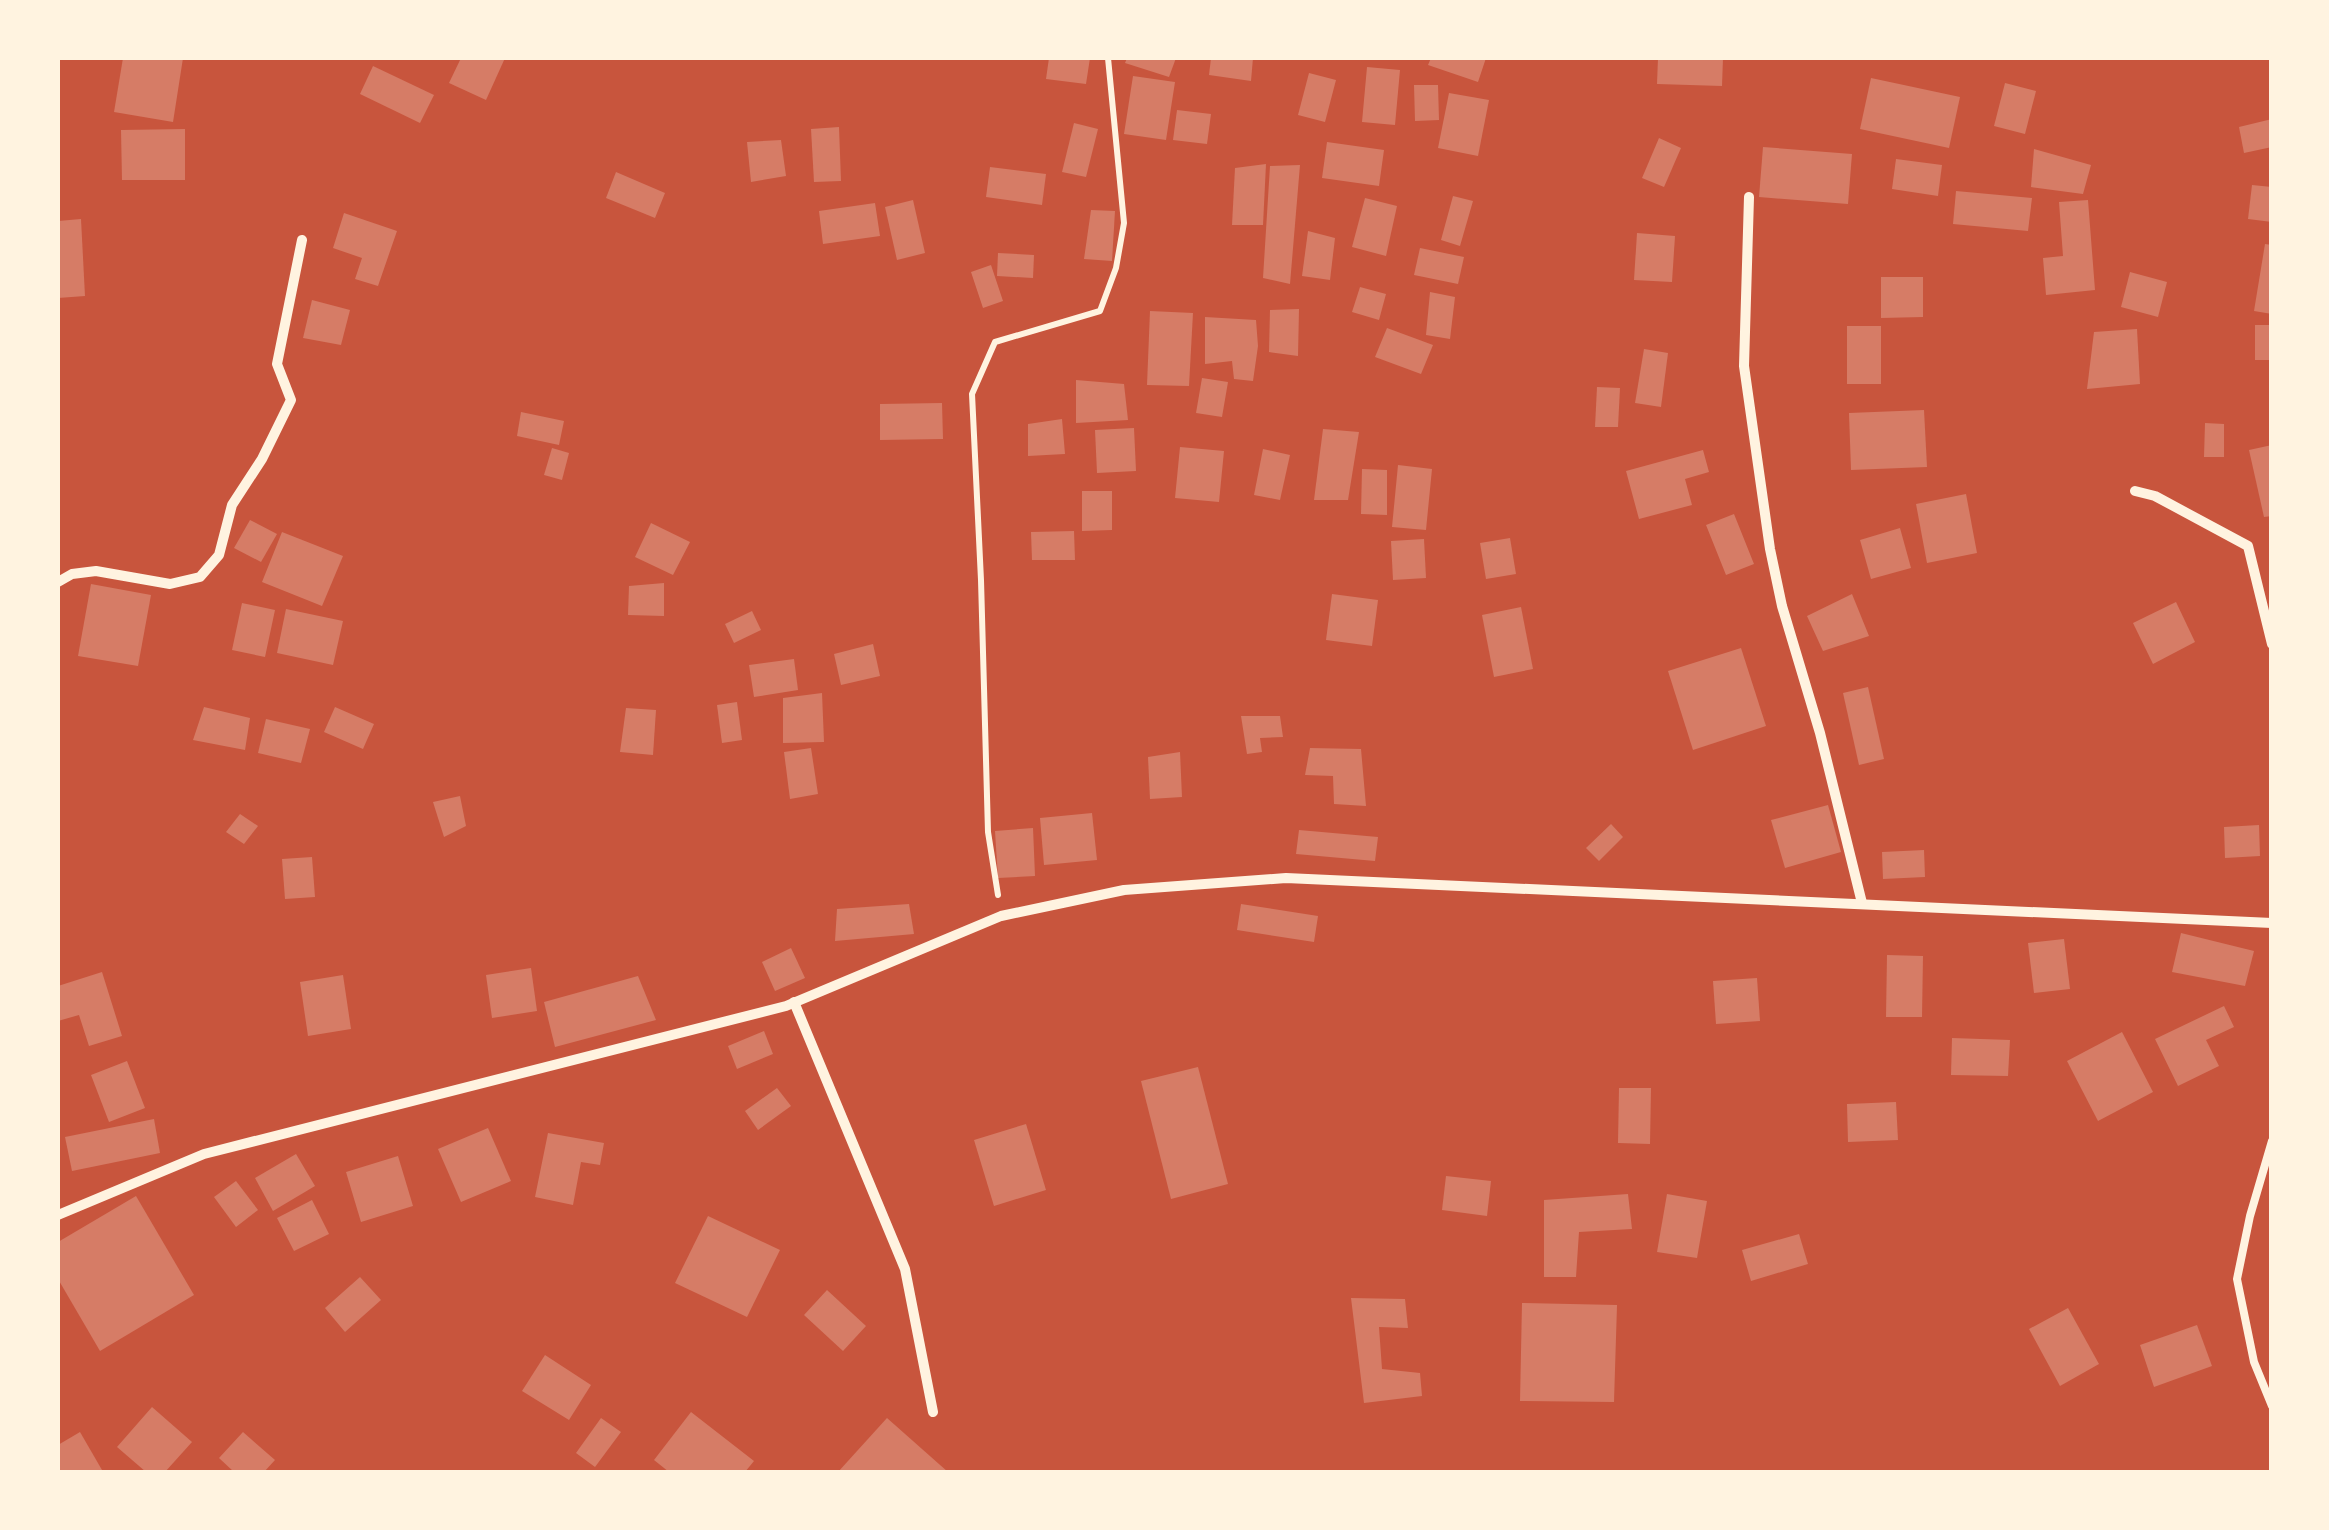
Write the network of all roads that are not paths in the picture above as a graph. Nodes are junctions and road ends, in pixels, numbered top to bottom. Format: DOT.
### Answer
graph roads {
  1 [pos="1749,197"];
  2 [pos="302,240"];
  3 [pos="2135,491"];
  4 [pos="58,582"];
  5 [pos="2272,644"];
  6 [pos="1862,903"];
  7 [pos="2272,923"];
  8 [pos="794,1002"];
  9 [pos="2272,1141"];
  10 [pos="58,1215"];
  11 [pos="2272,1406"];
  12 [pos="933,1412"];
  1 -- 6 [label="street"];
  2 -- 4 [label="street"];
  3 -- 5 [label="street"];
  6 -- 7 [label="street"];
  6 -- 8 [label="street"];
  8 -- 10 [label="street"];
  8 -- 12 [label="street"];
  9 -- 11 [label="lane"];
}
